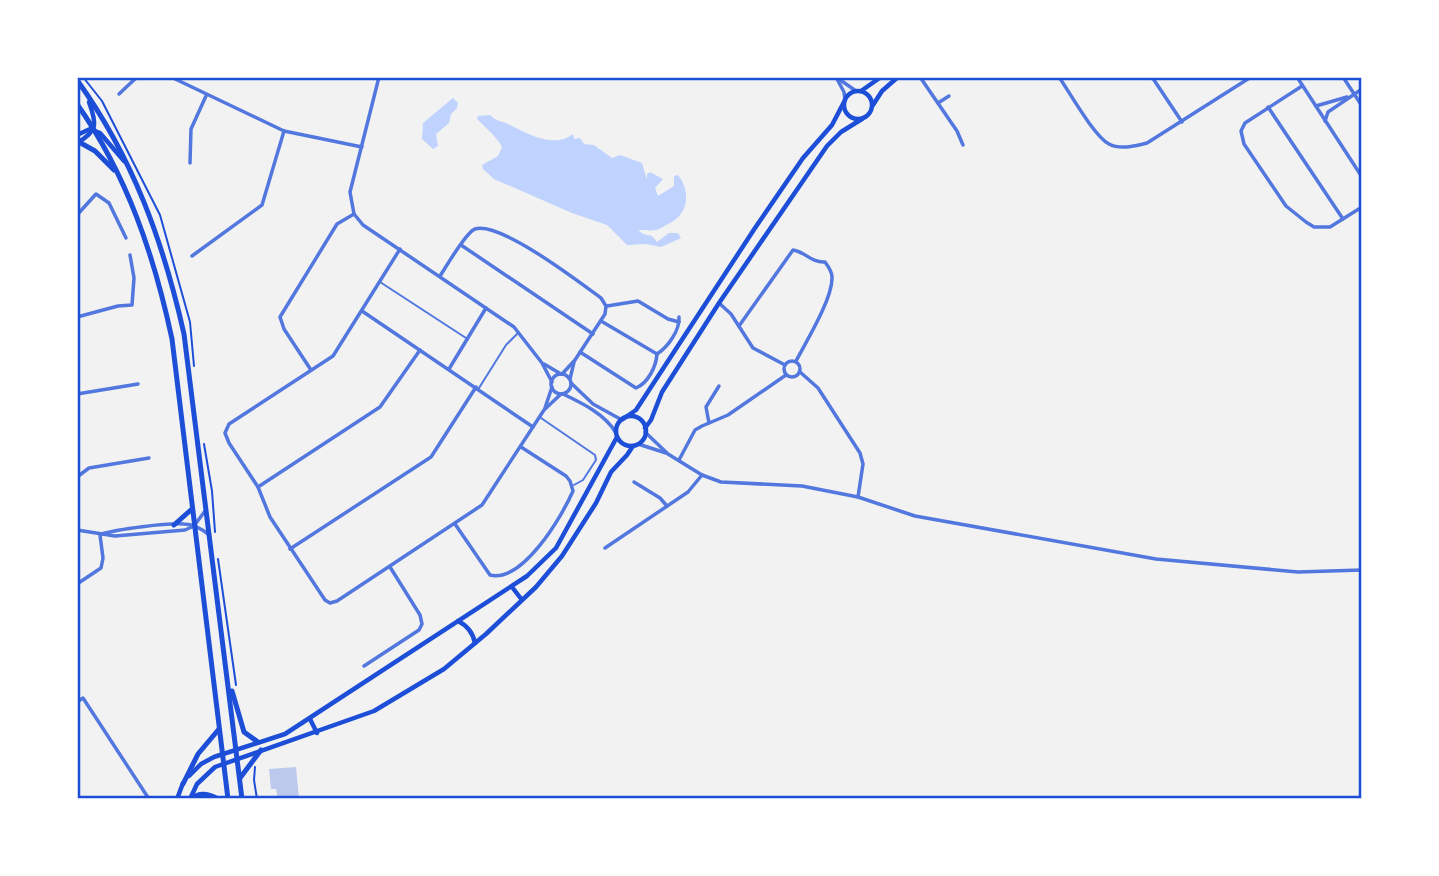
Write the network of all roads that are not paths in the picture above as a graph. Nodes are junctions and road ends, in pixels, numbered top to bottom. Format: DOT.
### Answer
graph roads {
  1 [pos="137,77"];
  2 [pos="170,77"];
  3 [pos="379,77"];
  4 [pos="836,77"];
  5 [pos="881,77"];
  6 [pos="898,77"];
  7 [pos="920,77"];
  8 [pos="1059,77"];
  9 [pos="1152,77"];
  10 [pos="1251,77"];
  11 [pos="1297,77"];
  12 [pos="1343,77"];
  13 [pos="77,80"];
  14 [pos="1302,86"];
  15 [pos="1362,89"];
  16 [pos="858,91"];
  17 [pos="87,94"];
  18 [pos="119,94"];
  19 [pos="1352,95"];
  20 [pos="206,96"];
  21 [pos="949,96"];
  22 [pos="844,101"];
  23 [pos="938,103"];
  24 [pos="77,104"];
  25 [pos="872,106"];
  26 [pos="1316,106"];
  27 [pos="1362,106"];
  28 [pos="1268,107"];
  29 [pos="862,119"];
  30 [pos="1325,121"];
  31 [pos="1182,122"];
  32 [pos="94,130"];
  33 [pos="284,131"];
  34 [pos="77,135"];
  35 [pos="78,143"];
  36 [pos="963,145"];
  37 [pos="362,147"];
  38 [pos="190,163"];
  39 [pos="132,172"];
  40 [pos="118,175"];
  41 [pos="1362,177"];
  42 [pos="1362,207"];
  43 [pos="354,214"];
  44 [pos="77,215"];
  45 [pos="1343,219"];
  46 [pos="126,238"];
  47 [pos="461,245"];
  48 [pos="400,249"];
  49 [pos="130,255"];
  50 [pos="192,256"];
  51 [pos="440,276"];
  52 [pos="379,281"];
  53 [pos="719,303"];
  54 [pos="606,306"];
  55 [pos="487,307"];
  56 [pos="362,311"];
  57 [pos="77,317"];
  58 [pos="601,321"];
  59 [pos="739,326"];
  60 [pos="519,332"];
  61 [pos="593,334"];
  62 [pos="467,339"];
  63 [pos="420,350"];
  64 [pos="580,352"];
  65 [pos="657,355"];
  66 [pos="575,360"];
  67 [pos="796,361"];
  68 [pos="542,363"];
  69 [pos="785,365"];
  70 [pos="449,369"];
  71 [pos="311,370"];
  72 [pos="800,372"];
  73 [pos="561,374"];
  74 [pos="786,375"];
  75 [pos="571,381"];
  76 [pos="138,384"];
  77 [pos="552,385"];
  78 [pos="719,386"];
  79 [pos="478,388"];
  80 [pos="77,394"];
  81 [pos="562,394"];
  82 [pos="544,410"];
  83 [pos="539,417"];
  84 [pos="623,419"];
  85 [pos="709,423"];
  86 [pos="533,427"];
  87 [pos="645,430"];
  88 [pos="617,435"];
  89 [pos="636,445"];
  90 [pos="521,447"];
  91 [pos="668,454"];
  92 [pos="149,458"];
  93 [pos="679,460"];
  94 [pos="702,475"];
  95 [pos="77,477"];
  96 [pos="634,482"];
  97 [pos="573,486"];
  98 [pos="258,487"];
  99 [pos="858,497"];
  100 [pos="667,506"];
  101 [pos="192,509"];
  102 [pos="206,509"];
  103 [pos="455,524"];
  104 [pos="174,525"];
  105 [pos="194,526"];
  106 [pos="77,530"];
  107 [pos="100,535"];
  108 [pos="209,535"];
  109 [pos="605,548"];
  110 [pos="290,549"];
  111 [pos="390,566"];
  112 [pos="1362,570"];
  113 [pos="77,584"];
  114 [pos="512,587"];
  115 [pos="522,600"];
  116 [pos="457,621"];
  117 [pos="475,643"];
  118 [pos="364,666"];
  119 [pos="226,668"];
  120 [pos="77,702"];
  121 [pos="310,719"];
  122 [pos="220,727"];
  123 [pos="317,733"];
  124 [pos="258,742"];
  125 [pos="236,749"];
  126 [pos="261,750"];
  127 [pos="223,754"];
  128 [pos="237,759"];
  129 [pos="224,763"];
  130 [pos="239,779"];
  131 [pos="183,784"];
  132 [pos="149,799"];
  133 [pos="177,799"];
  134 [pos="191,799"];
  135 [pos="218,799"];
  136 [pos="228,799"];
  137 [pos="242,799"];
  1 -- 18 [label="street"];
  2 -- 20 [label="street"];
  3 -- 37 [label="street"];
  4 -- 16 [label="street"];
  4 -- 22 [label="street"];
  5 -- 16 [label="main road"];
  6 -- 25 [label="main road"];
  7 -- 23 [label="street"];
  8 -- 31 [label="street"];
  9 -- 31 [label="street"];
  10 -- 31 [label="street"];
  11 -- 14 [label="street"];
  12 -- 19 [label="street"];
  13 -- 17 [label="highway"];
  14 -- 26 [label="street"];
  14 -- 28 [label="street"];
  15 -- 19 [label="street"];
  16 -- 22 [label="main road"];
  16 -- 25 [label="main road"];
  17 -- 32 [label="main road"];
  17 -- 39 [label="highway"];
  19 -- 26 [label="street"];
  19 -- 27 [label="street"];
  19 -- 30 [label="street"];
  20 -- 33 [label="street"];
  20 -- 38 [label="street"];
  21 -- 23 [label="street"];
  22 -- 29 [label="main road"];
  22 -- 84 [label="main road"];
  23 -- 36 [label="street"];
  24 -- 32 [label="highway"];
  25 -- 29 [label="main road"];
  26 -- 30 [label="street"];
  28 -- 45 [label="street"];
  28 -- 45 [label="street"];
  29 -- 53 [label="main road"];
  30 -- 41 [label="street"];
  32 -- 34 [label="main road"];
  32 -- 35 [label="main road"];
  32 -- 39 [label="main road"];
  32 -- 40 [label="highway"];
  33 -- 37 [label="street"];
  33 -- 50 [label="street"];
  35 -- 40 [label="highway"];
  37 -- 43 [label="street"];
  39 -- 102 [label="highway"];
  40 -- 101 [label="highway"];
  42 -- 45 [label="street"];
  43 -- 48 [label="street"];
  43 -- 71 [label="street"];
  44 -- 46 [label="street"];
  47 -- 51 [label="street"];
  47 -- 54 [label="street"];
  47 -- 61 [label="street"];
  48 -- 51 [label="street"];
  48 -- 52 [label="street"];
  49 -- 57 [label="street"];
  51 -- 55 [label="street"];
  52 -- 56 [label="street"];
  52 -- 62 [label="lane"];
  53 -- 59 [label="street"];
  53 -- 87 [label="main road"];
  54 -- 58 [label="street"];
  54 -- 65 [label="street"];
  55 -- 60 [label="street"];
  55 -- 62 [label="street"];
  56 -- 63 [label="street"];
  56 -- 71 [label="street"];
  58 -- 61 [label="street"];
  58 -- 65 [label="street"];
  59 -- 67 [label="street"];
  59 -- 69 [label="street"];
  60 -- 68 [label="street"];
  60 -- 79 [label="lane"];
  61 -- 64 [label="street"];
  62 -- 70 [label="street"];
  63 -- 70 [label="street"];
  63 -- 98 [label="street"];
  64 -- 65 [label="street"];
  64 -- 66 [label="street"];
  66 -- 73 [label="street"];
  66 -- 75 [label="street"];
  67 -- 69 [label="street"];
  67 -- 72 [label="street"];
  68 -- 73 [label="street"];
  68 -- 77 [label="street"];
  69 -- 74 [label="street"];
  70 -- 79 [label="street"];
  71 -- 98 [label="street"];
  72 -- 74 [label="street"];
  72 -- 99 [label="street"];
  73 -- 75 [label="street"];
  73 -- 77 [label="street"];
  74 -- 85 [label="street"];
  75 -- 81 [label="street"];
  75 -- 84 [label="street"];
  76 -- 80 [label="street"];
  77 -- 81 [label="street"];
  77 -- 82 [label="street"];
  78 -- 85 [label="street"];
  79 -- 86 [label="street"];
  79 -- 110 [label="street"];
  81 -- 82 [label="street"];
  81 -- 88 [label="street"];
  82 -- 83 [label="street"];
  83 -- 86 [label="street"];
  83 -- 97 [label="lane"];
  84 -- 87 [label="main road"];
  84 -- 88 [label="main road"];
  85 -- 93 [label="street"];
  86 -- 90 [label="street"];
  87 -- 89 [label="main road"];
  87 -- 91 [label="street"];
  88 -- 89 [label="main road"];
  88 -- 114 [label="main road"];
  89 -- 91 [label="street"];
  89 -- 115 [label="main road"];
  90 -- 97 [label="street"];
  90 -- 103 [label="street"];
  91 -- 93 [label="street"];
  92 -- 95 [label="street"];
  93 -- 94 [label="street"];
  94 -- 99 [label="street"];
  94 -- 100 [label="street"];
  96 -- 100 [label="street"];
  97 -- 103 [label="street"];
  98 -- 110 [label="street"];
  99 -- 112 [label="street"];
  100 -- 109 [label="street"];
  101 -- 104 [label="highway"];
  101 -- 105 [label="highway"];
  102 -- 105 [label="street"];
  102 -- 108 [label="highway"];
  103 -- 111 [label="street"];
  104 -- 105 [label="street"];
  104 -- 107 [label="street"];
  105 -- 107 [label="street"];
  105 -- 108 [label="street"];
  105 -- 122 [label="highway"];
  106 -- 107 [label="street"];
  107 -- 113 [label="street"];
  108 -- 119 [label="highway"];
  110 -- 111 [label="street"];
  111 -- 118 [label="street"];
  114 -- 115 [label="main road"];
  114 -- 116 [label="main road"];
  115 -- 117 [label="main road"];
  116 -- 117 [label="main road"];
  116 -- 121 [label="main road"];
  117 -- 123 [label="main road"];
  119 -- 124 [label="highway"];
  119 -- 125 [label="highway"];
  120 -- 132 [label="street"];
  121 -- 123 [label="main road"];
  121 -- 124 [label="main road"];
  122 -- 127 [label="highway"];
  122 -- 131 [label="highway"];
  123 -- 126 [label="main road"];
  124 -- 125 [label="main road"];
  125 -- 127 [label="main road"];
  125 -- 128 [label="highway"];
  126 -- 128 [label="main road"];
  126 -- 130 [label="highway"];
  127 -- 129 [label="highway"];
  127 -- 131 [label="main road"];
  128 -- 129 [label="main road"];
  128 -- 130 [label="highway"];
  129 -- 134 [label="main road"];
  129 -- 136 [label="highway"];
  130 -- 137 [label="highway"];
  131 -- 133 [label="main road"];
  134 -- 135 [label="highway"];
}
